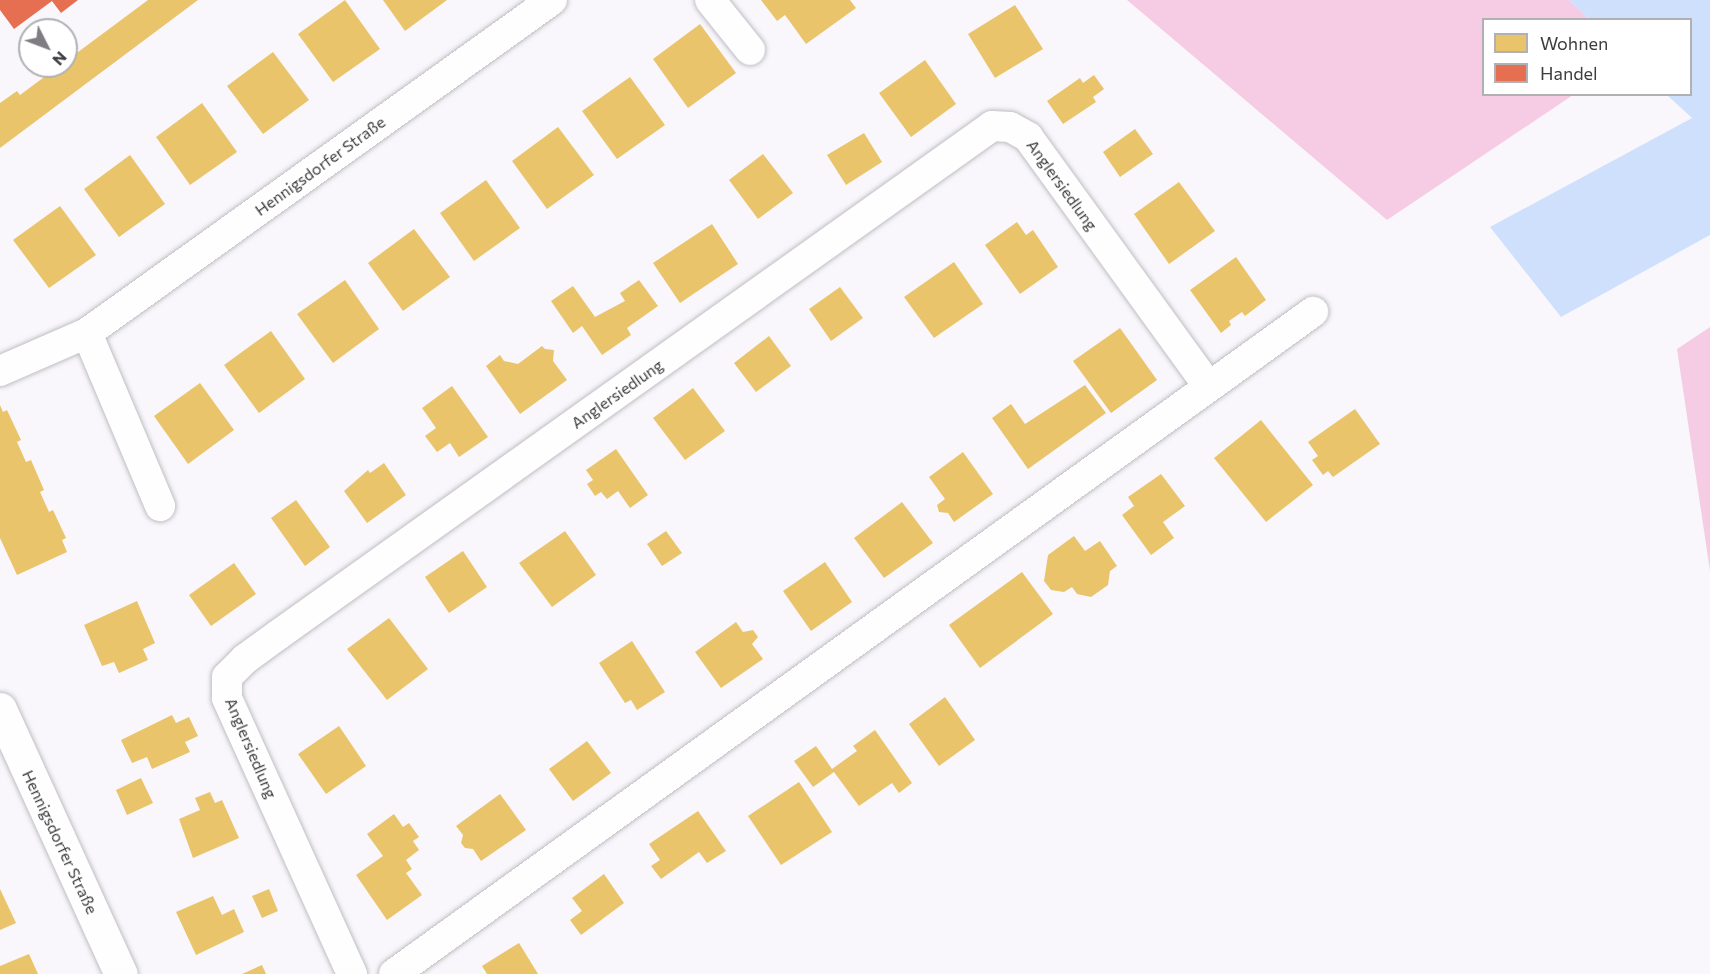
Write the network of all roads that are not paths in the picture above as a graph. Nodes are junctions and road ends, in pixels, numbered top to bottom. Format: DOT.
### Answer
graph roads {
  1 [pos="552,0"];
  2 [pos="710,0"];
  3 [pos="750,50"];
  4 [pos="1313,312"];
  5 [pos="87,333"];
  6 [pos="0,371"];
  7 [pos="1208,386"];
  8 [pos="160,506"];
  9 [pos="0,709"];
  10 [pos="121,974"];
  11 [pos="352,974"];
  12 [pos="394,974"];
  1 -- 5 [label="street, Hennigsdorfer Straße"];
  2 -- 3 [label="street"];
  4 -- 7 [label="street"];
  5 -- 6 [label="street, Hennigsdorfer Straße"];
  5 -- 8 [label="street"];
  7 -- 11 [label="street, Anglersiedlung"];
  7 -- 12 [label="street"];
  9 -- 10 [label="main road, Hennigsdorfer Straße"];
}
